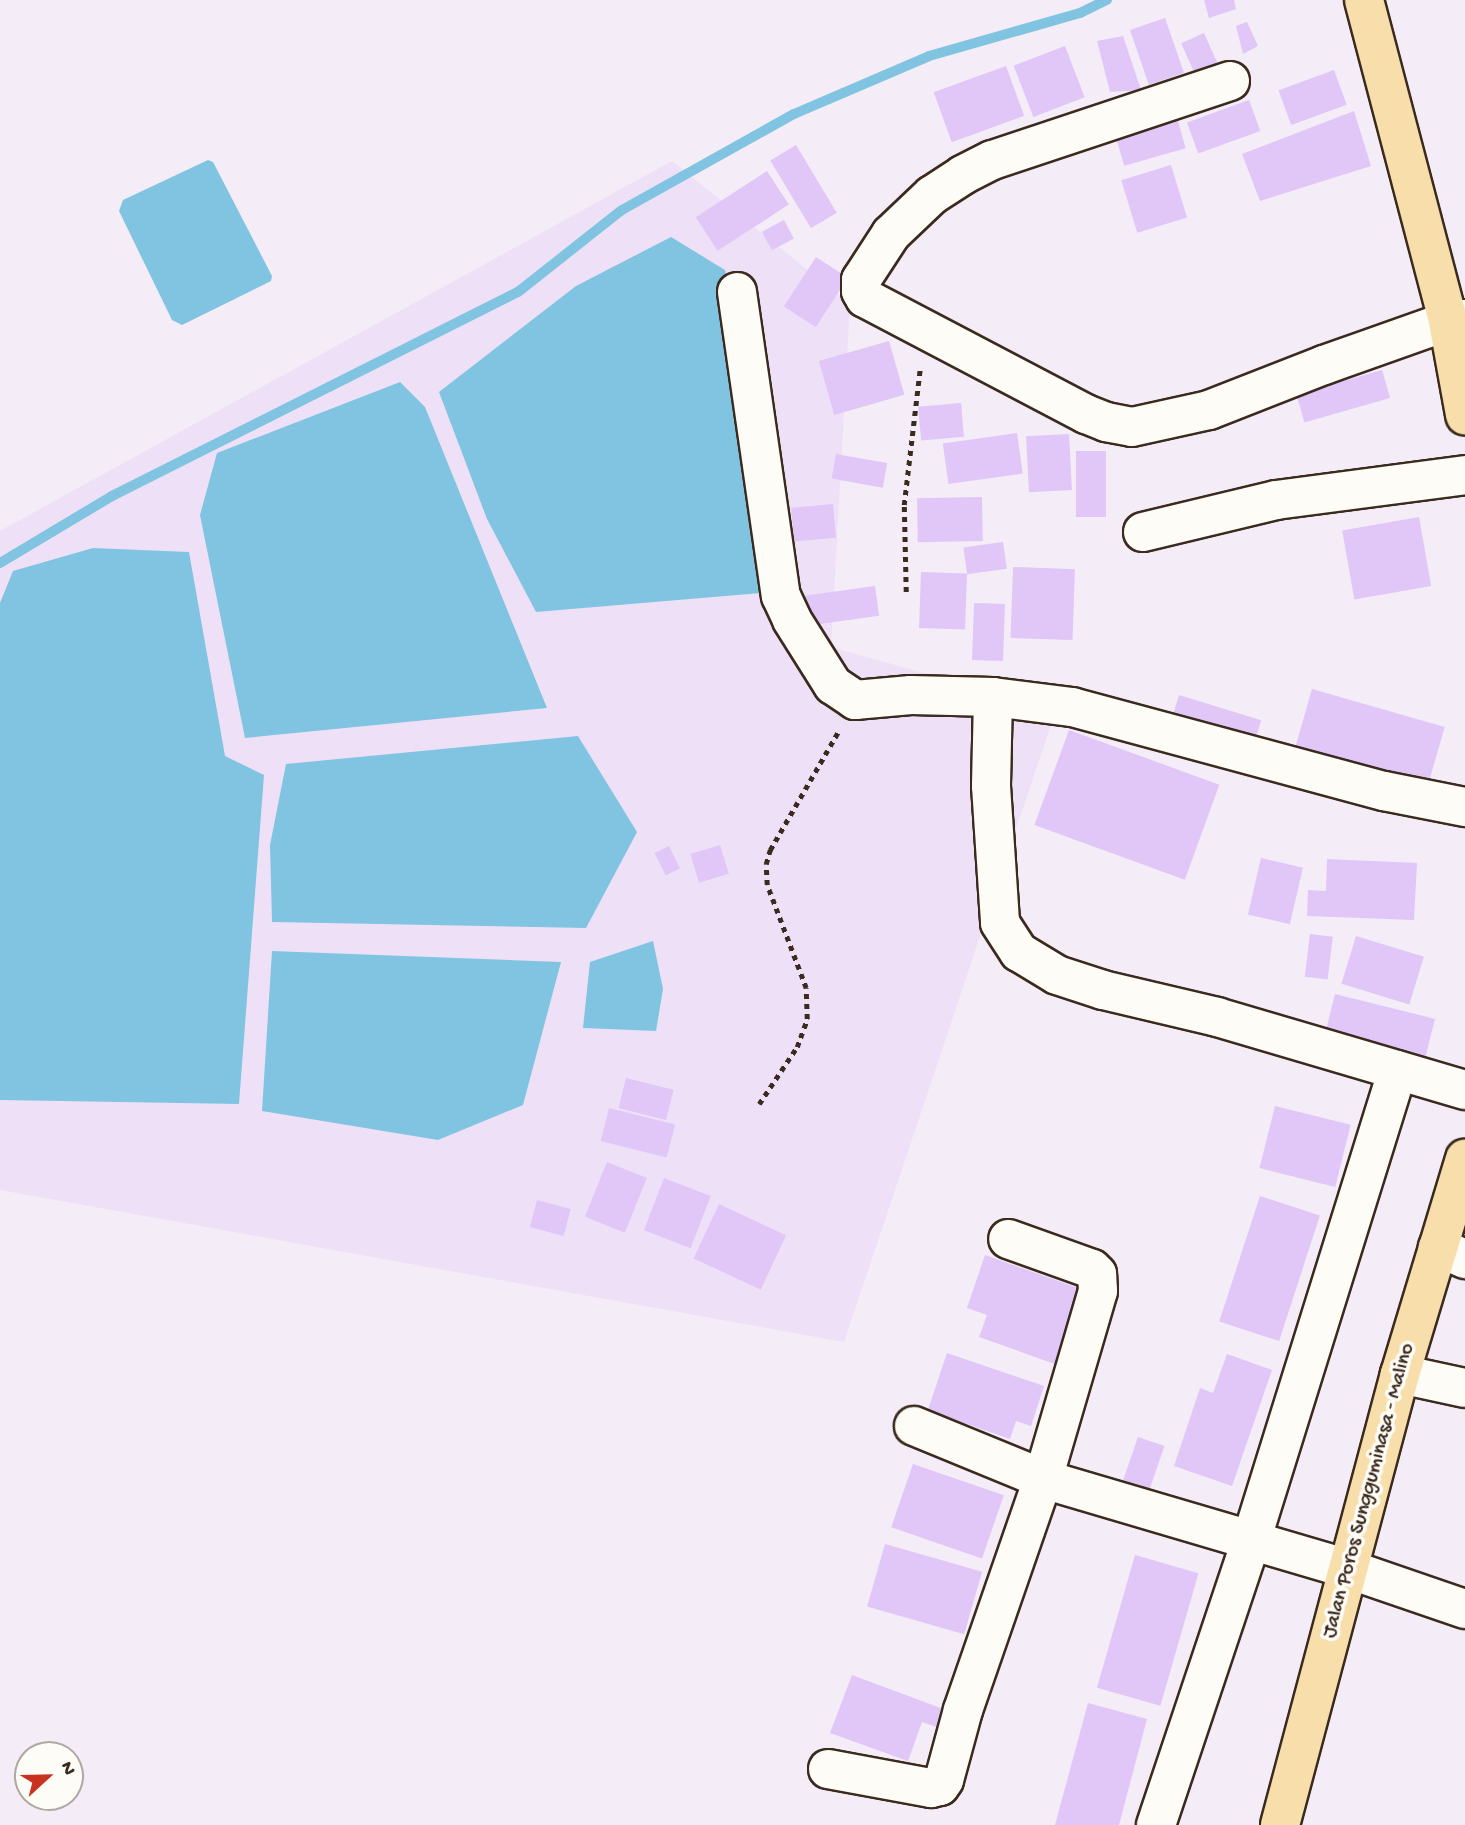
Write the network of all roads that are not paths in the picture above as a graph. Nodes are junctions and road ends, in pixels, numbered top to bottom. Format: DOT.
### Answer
graph roads {
  1 [pos="1364,0"];
  2 [pos="1230,81"];
  3 [pos="737,292"];
  4 [pos="1457,320"];
  5 [pos="1465,415"];
  6 [pos="1465,475"];
  7 [pos="1143,532"];
  8 [pos="993,698"];
  9 [pos="1465,807"];
  10 [pos="1398,1070"];
  11 [pos="1465,1090"];
  12 [pos="1465,1159"];
  13 [pos="1008,1239"];
  14 [pos="1452,1253"];
  15 [pos="1400,1374"];
  16 [pos="1465,1388"];
  17 [pos="914,1426"];
  18 [pos="1043,1479"];
  19 [pos="1251,1541"];
  20 [pos="1348,1569"];
  21 [pos="1465,1609"];
  22 [pos="828,1769"];
  23 [pos="1156,1825"];
  24 [pos="1280,1825"];
  1 -- 4 [label="main road"];
  2 -- 4 [label="street"];
  3 -- 8 [label="street"];
  4 -- 5 [label="main road"];
  6 -- 7 [label="street"];
  8 -- 9 [label="street"];
  8 -- 10 [label="street"];
  10 -- 11 [label="street"];
  10 -- 19 [label="street"];
  12 -- 14 [label="main road, Jalan Poros Sungguminasa - Malino"];
  13 -- 18 [label="street"];
  14 -- 15 [label="main road, Jalan Poros Sungguminasa - Malino"];
  15 -- 16 [label="street"];
  15 -- 20 [label="main road, Jalan Poros Sungguminasa - Malino"];
  17 -- 18 [label="street"];
  18 -- 19 [label="street"];
  18 -- 22 [label="street"];
  19 -- 20 [label="street"];
  19 -- 23 [label="street"];
  20 -- 21 [label="street"];
  20 -- 24 [label="main road, Jalan Poros Sungguminasa - Malino"];
}
